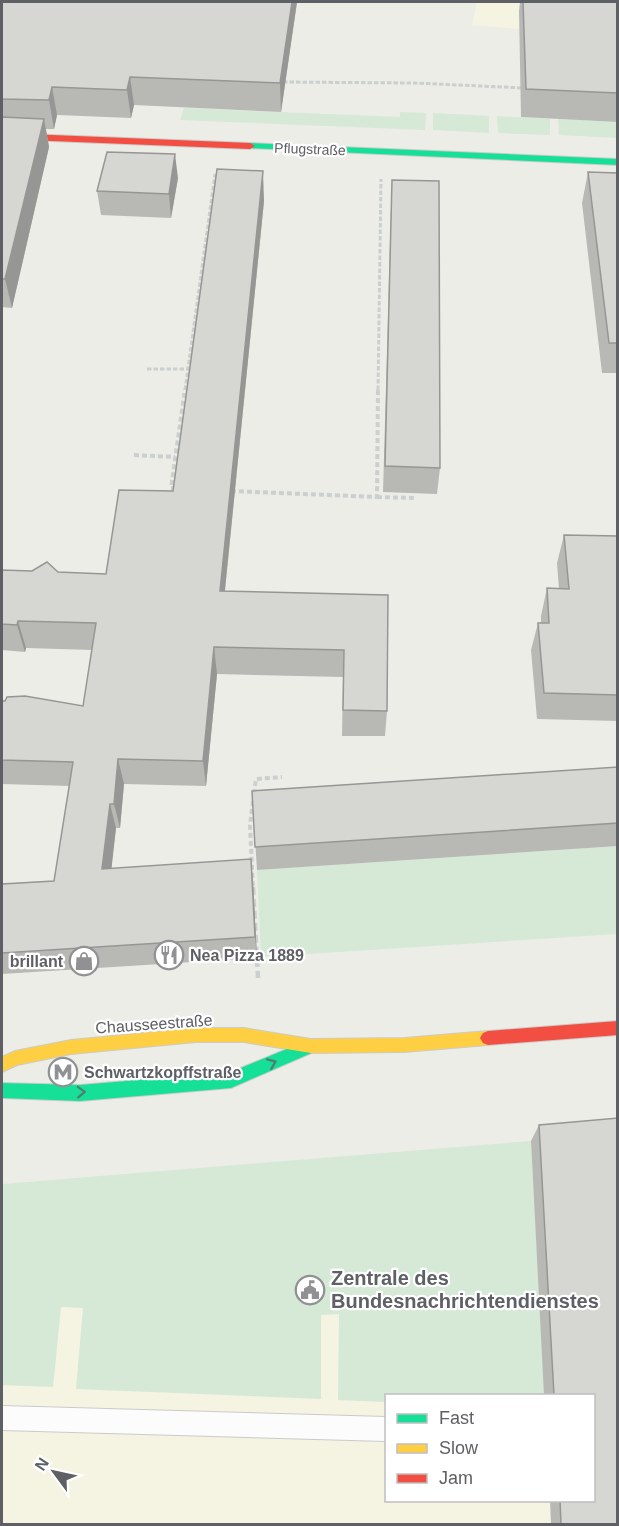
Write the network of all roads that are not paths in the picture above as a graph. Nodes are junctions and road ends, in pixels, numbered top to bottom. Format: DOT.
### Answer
graph roads {
  1 [pos="2,136"];
  2 [pos="618,162"];
  3 [pos="618,1028"];
  4 [pos="311,1046"];
  5 [pos="2,1065"];
  6 [pos="2,1091"];
  7 [pos="2,1419"];
  8 [pos="385,1429"];
  1 -- 2 [label="street, Pflugstraße"];
  3 -- 4 [label="street, Chausseestraße"];
  4 -- 5 [label="street, Chausseestraße"];
  6 -- 4 [label="street, Chausseestraße, one-way"];
  7 -- 8 [label="lane"];
}
